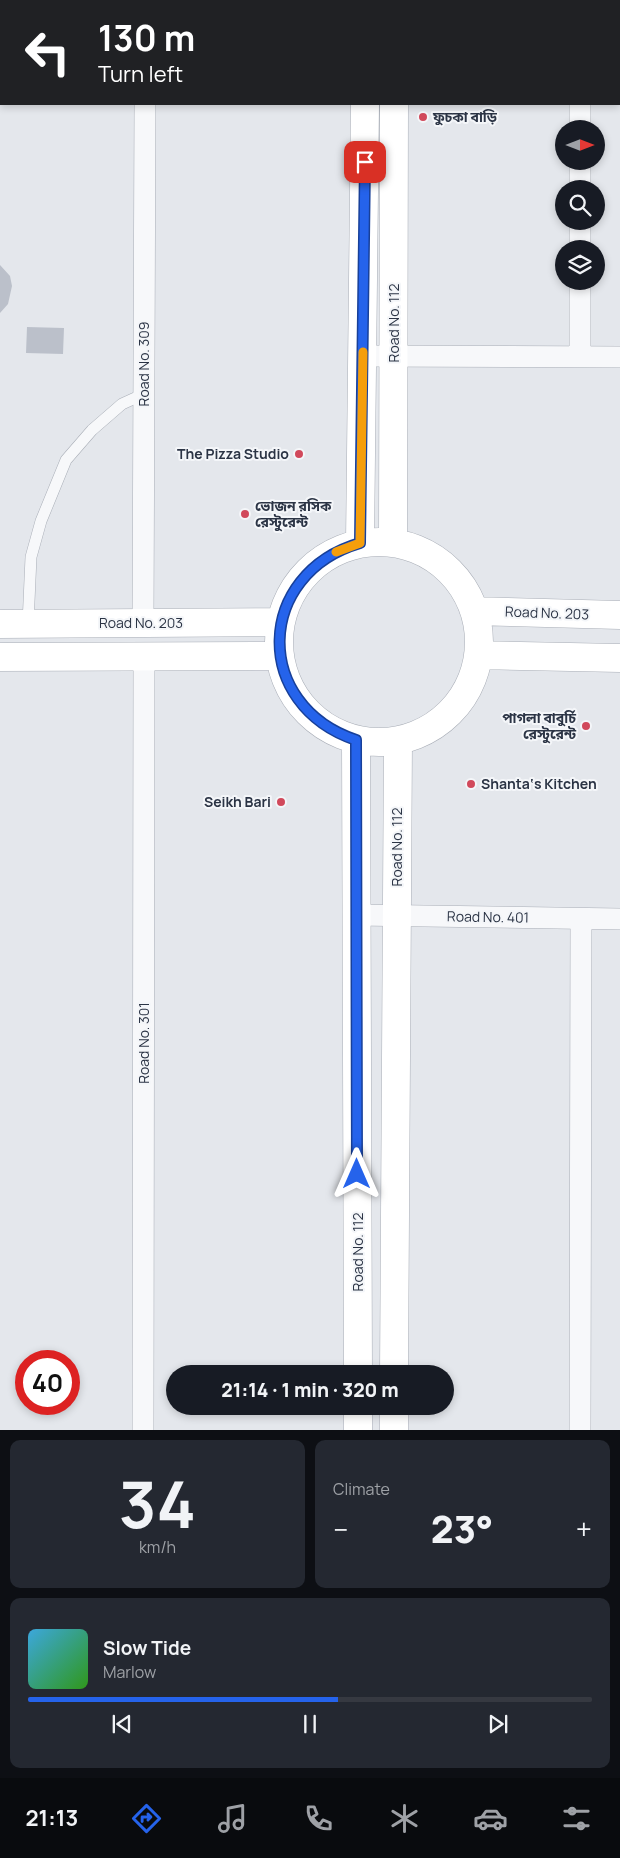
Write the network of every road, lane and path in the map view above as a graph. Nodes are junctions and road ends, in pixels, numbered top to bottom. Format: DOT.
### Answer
graph roads {
  1 [pos="146,105"];
  2 [pos="365,105"];
  3 [pos="394,105"];
  4 [pos="580,105"];
  5 [pos="580,120"];
  6 [pos="580,290"];
  7 [pos="363,356"];
  8 [pos="394,357"];
  9 [pos="580,357"];
  10 [pos="620,358"];
  11 [pos="144,394"];
  12 [pos="360,543"];
  13 [pos="393,543"];
  14 [pos="474,611"];
  15 [pos="620,615"];
  16 [pos="281,622"];
  17 [pos="0,624"];
  18 [pos="28,624"];
  19 [pos="143,624"];
  20 [pos="478,655"];
  21 [pos="144,656"];
  22 [pos="280,656"];
  23 [pos="0,657"];
  24 [pos="620,658"];
  25 [pos="356,740"];
  26 [pos="398,741"];
  27 [pos="357,915"];
  28 [pos="397,916"];
  29 [pos="581,919"];
  30 [pos="620,919"];
  31 [pos="358,1365"];
  32 [pos="394,1365"];
  33 [pos="358,1415"];
  34 [pos="394,1415"];
  35 [pos="143,1430"];
  36 [pos="358,1430"];
  37 [pos="394,1430"];
  38 [pos="580,1430"];
  1 -- 11 [label="street, Road No. 309"];
  2 -- 7 [label="street"];
  3 -- 8 [label="street, Road No. 112"];
  4 -- 5 [label="street"];
  6 -- 9 [label="street"];
  7 -- 8 [label="street"];
  7 -- 12 [label="street"];
  8 -- 9 [label="street"];
  8 -- 13 [label="street, Road No. 112"];
  9 -- 10 [label="street"];
  11 -- 18 [label="lane"];
  11 -- 19 [label="street, Road No. 309"];
  12 -- 13 [label="street"];
  12 -- 16 [label="street"];
  13 -- 14 [label="street"];
  14 -- 15 [label="street, Road No. 203"];
  14 -- 20 [label="street"];
  16 -- 19 [label="street, Road No. 203"];
  16 -- 22 [label="street"];
  17 -- 18 [label="street, Road No. 203"];
  18 -- 19 [label="street, Road No. 203"];
  20 -- 24 [label="street"];
  20 -- 26 [label="street"];
  21 -- 22 [label="street"];
  21 -- 23 [label="street"];
  21 -- 35 [label="street, Road No. 301"];
  22 -- 25 [label="street"];
  25 -- 26 [label="street"];
  25 -- 27 [label="street, Road No. 112"];
  26 -- 28 [label="street, Road No. 112"];
  27 -- 28 [label="street, Road No. 401"];
  27 -- 31 [label="street, Road No. 112"];
  28 -- 29 [label="street, Road No. 401"];
  28 -- 32 [label="street, Road No. 112"];
  29 -- 30 [label="street, Road No. 401"];
  29 -- 38 [label="street"];
  33 -- 36 [label="street"];
  34 -- 37 [label="street"];
}
